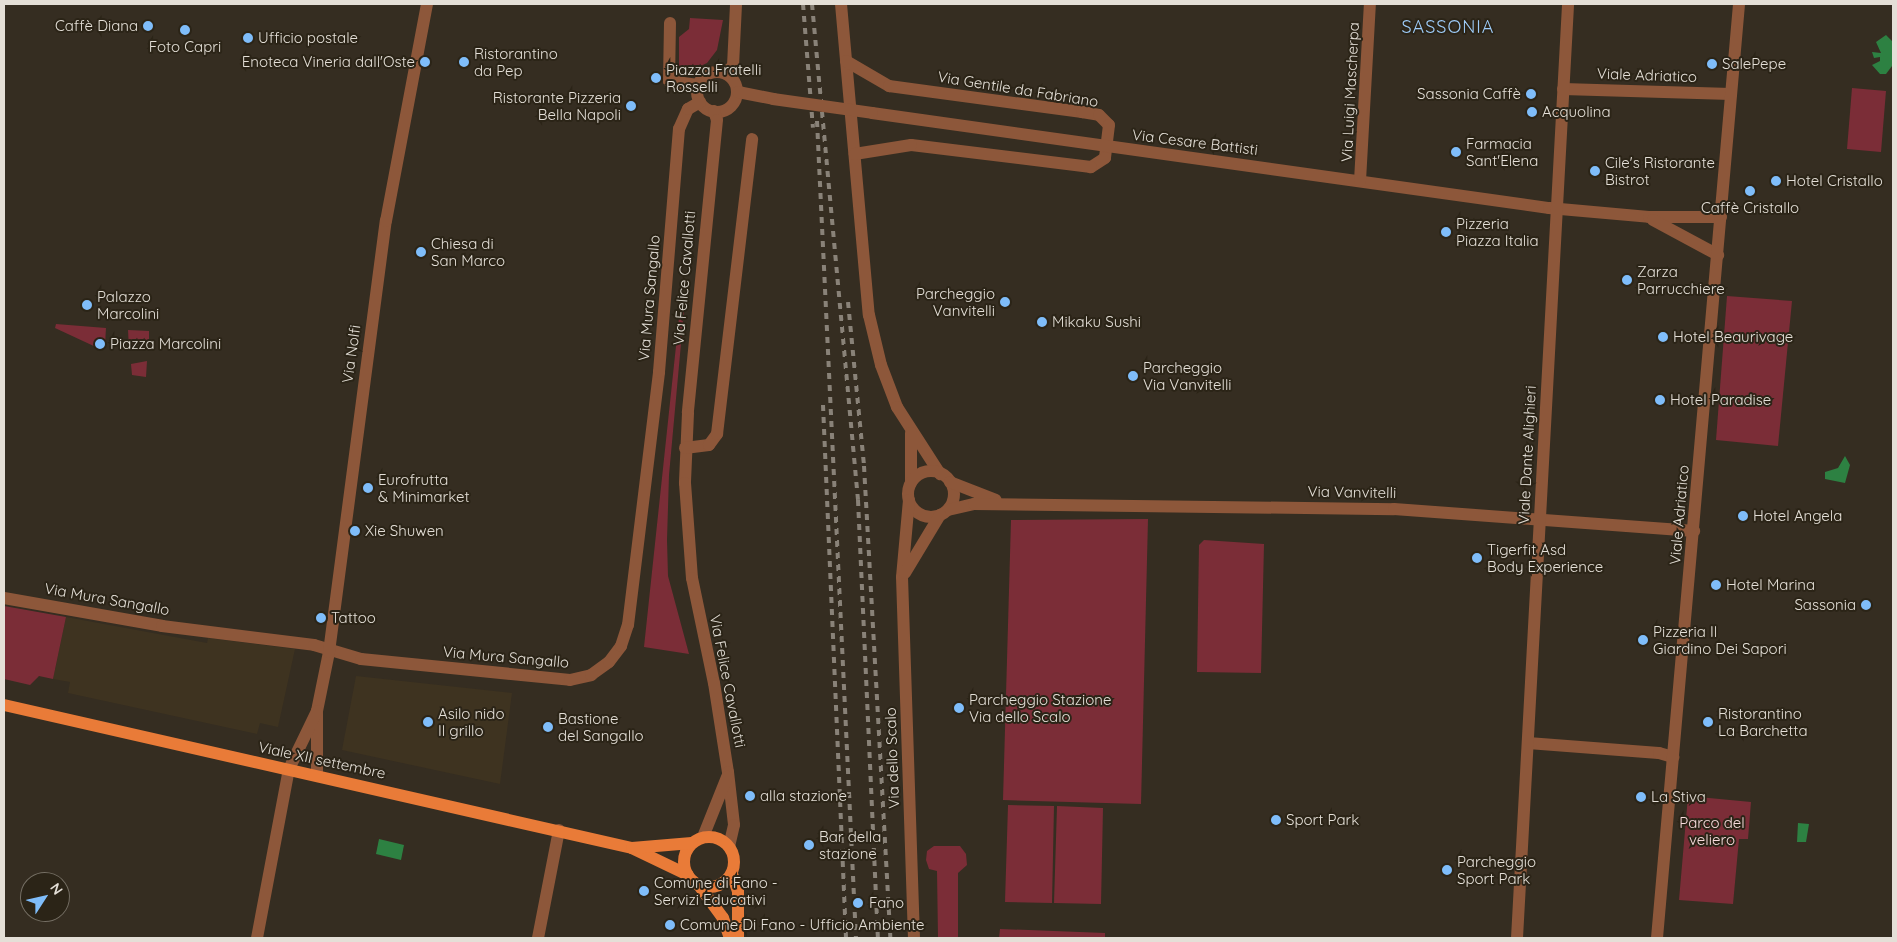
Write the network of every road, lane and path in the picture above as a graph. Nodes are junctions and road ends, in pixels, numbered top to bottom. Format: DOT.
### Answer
graph roads {
  1 [pos="427,4"];
  2 [pos="736,4"];
  3 [pos="841,4"];
  4 [pos="1370,4"];
  5 [pos="1568,4"];
  6 [pos="1739,4"];
  7 [pos="670,23"];
  8 [pos="846,61"];
  9 [pos="726,73"];
  10 [pos="698,85"];
  11 [pos="1563,89"];
  12 [pos="738,92"];
  13 [pos="1731,94"];
  14 [pos="700,102"];
  15 [pos="714,111"];
  16 [pos="752,139"];
  17 [pos="1109,147"];
  18 [pos="855,154"];
  19 [pos="1360,181"];
  20 [pos="1556,209"];
  21 [pos="1721,217"];
  22 [pos="1649,218"];
  23 [pos="1718,255"];
  24 [pos="911,433"];
  25 [pos="685,448"];
  26 [pos="940,474"];
  27 [pos="950,482"];
  28 [pos="911,483"];
  29 [pos="909,500"];
  30 [pos="1008,505"];
  31 [pos="944,512"];
  32 [pos="1540,520"];
  33 [pos="1694,531"];
  34 [pos="902,577"];
  35 [pos="4,598"];
  36 [pos="329,652"];
  37 [pos="4,705"];
  38 [pos="317,711"];
  39 [pos="1528,743"];
  40 [pos="1672,757"];
  41 [pos="289,769"];
  42 [pos="728,772"];
  43 [pos="317,776"];
  44 [pos="559,830"];
  45 [pos="704,837"];
  46 [pos="692,843"];
  47 [pos="729,846"];
  48 [pos="632,848"];
  49 [pos="732,874"];
  50 [pos="688,875"];
  51 [pos="698,884"];
  52 [pos="257,938"];
  53 [pos="538,938"];
  54 [pos="730,938"];
  55 [pos="738,938"];
  56 [pos="914,938"];
  57 [pos="1517,938"];
  58 [pos="1657,938"];
  1 -- 36 [label="street, Via Nolfi"];
  2 -- 9 [label="street"];
  3 -- 8 [label="street"];
  4 -- 19 [label="street, Via Luigi Mascherpa"];
  5 -- 11 [label="street, Viale Dante Alighieri"];
  6 -- 13 [label="street, Viale Adriatico"];
  7 -- 10 [label="street"];
  8 -- 17 [label="street, Via Gentile da Fabriano"];
  8 -- 18 [label="street"];
  9 -- 10 [label="street"];
  9 -- 12 [label="street"];
  10 -- 14 [label="street"];
  11 -- 13 [label="street, Viale Adriatico"];
  11 -- 20 [label="street, Viale Dante Alighieri"];
  12 -- 15 [label="street"];
  12 -- 17 [label="street, Via Cesare Battisti, bridge"];
  13 -- 21 [label="street, Viale Adriatico"];
  14 -- 15 [label="street"];
  14 -- 36 [label="street, Via Mura Sangallo"];
  15 -- 25 [label="street, Via Felice Cavallotti"];
  16 -- 25 [label="street"];
  17 -- 18 [label="street"];
  17 -- 19 [label="street, Via Cesare Battisti"];
  18 -- 24 [label="street"];
  19 -- 20 [label="street, Via Cesare Battisti"];
  20 -- 22 [label="street, Via Cesare Battisti"];
  20 -- 32 [label="street, Viale Dante Alighieri"];
  21 -- 22 [label="street, Via Cesare Battisti"];
  21 -- 23 [label="street, Viale Adriatico"];
  22 -- 23 [label="street, Via Cesare Battisti"];
  23 -- 33 [label="street, Viale Adriatico"];
  24 -- 26 [label="street"];
  24 -- 28 [label="street"];
  25 -- 42 [label="street, Via Felice Cavallotti"];
  26 -- 27 [label="street"];
  26 -- 28 [label="street"];
  27 -- 30 [label="street, Via Vanvitelli"];
  27 -- 31 [label="street"];
  28 -- 29 [label="street"];
  29 -- 31 [label="street"];
  29 -- 34 [label="street, Via dello Scalo"];
  30 -- 31 [label="street, Via Vanvitelli"];
  30 -- 32 [label="street, Via Vanvitelli"];
  31 -- 34 [label="street"];
  32 -- 33 [label="street, Via Vanvitelli"];
  32 -- 39 [label="street, Viale Dante Alighieri"];
  33 -- 40 [label="street, Viale Adriatico"];
  34 -- 56 [label="street, Via dello Scalo"];
  35 -- 36 [label="street, Via Mura Sangallo"];
  36 -- 38 [label="street, Via Nolfi"];
  37 -- 41 [label="main road, Viale XII settembre"];
  38 -- 41 [label="street, Via Nolfi"];
  38 -- 43 [label="street, Via Nolfi"];
  39 -- 40 [label="street"];
  39 -- 57 [label="street, Viale Dante Alighieri"];
  40 -- 58 [label="street, Viale Adriatico"];
  41 -- 43 [label="main road, Viale XII settembre"];
  41 -- 52 [label="street, Via Nolfi"];
  42 -- 45 [label="street"];
  42 -- 47 [label="street, Via Felice Cavallotti"];
  43 -- 44 [label="main road, Viale XII settembre"];
  44 -- 48 [label="main road, Viale XII settembre"];
  44 -- 53 [label="street"];
  45 -- 46 [label="main road"];
  45 -- 47 [label="main road"];
  46 -- 48 [label="main road, Viale XII settembre"];
  46 -- 50 [label="main road"];
  47 -- 49 [label="main road"];
  48 -- 50 [label="main road, Viale XII settembre"];
  49 -- 51 [label="main road"];
  49 -- 55 [label="main road"];
  50 -- 51 [label="main road"];
  51 -- 54 [label="main road"];
}
